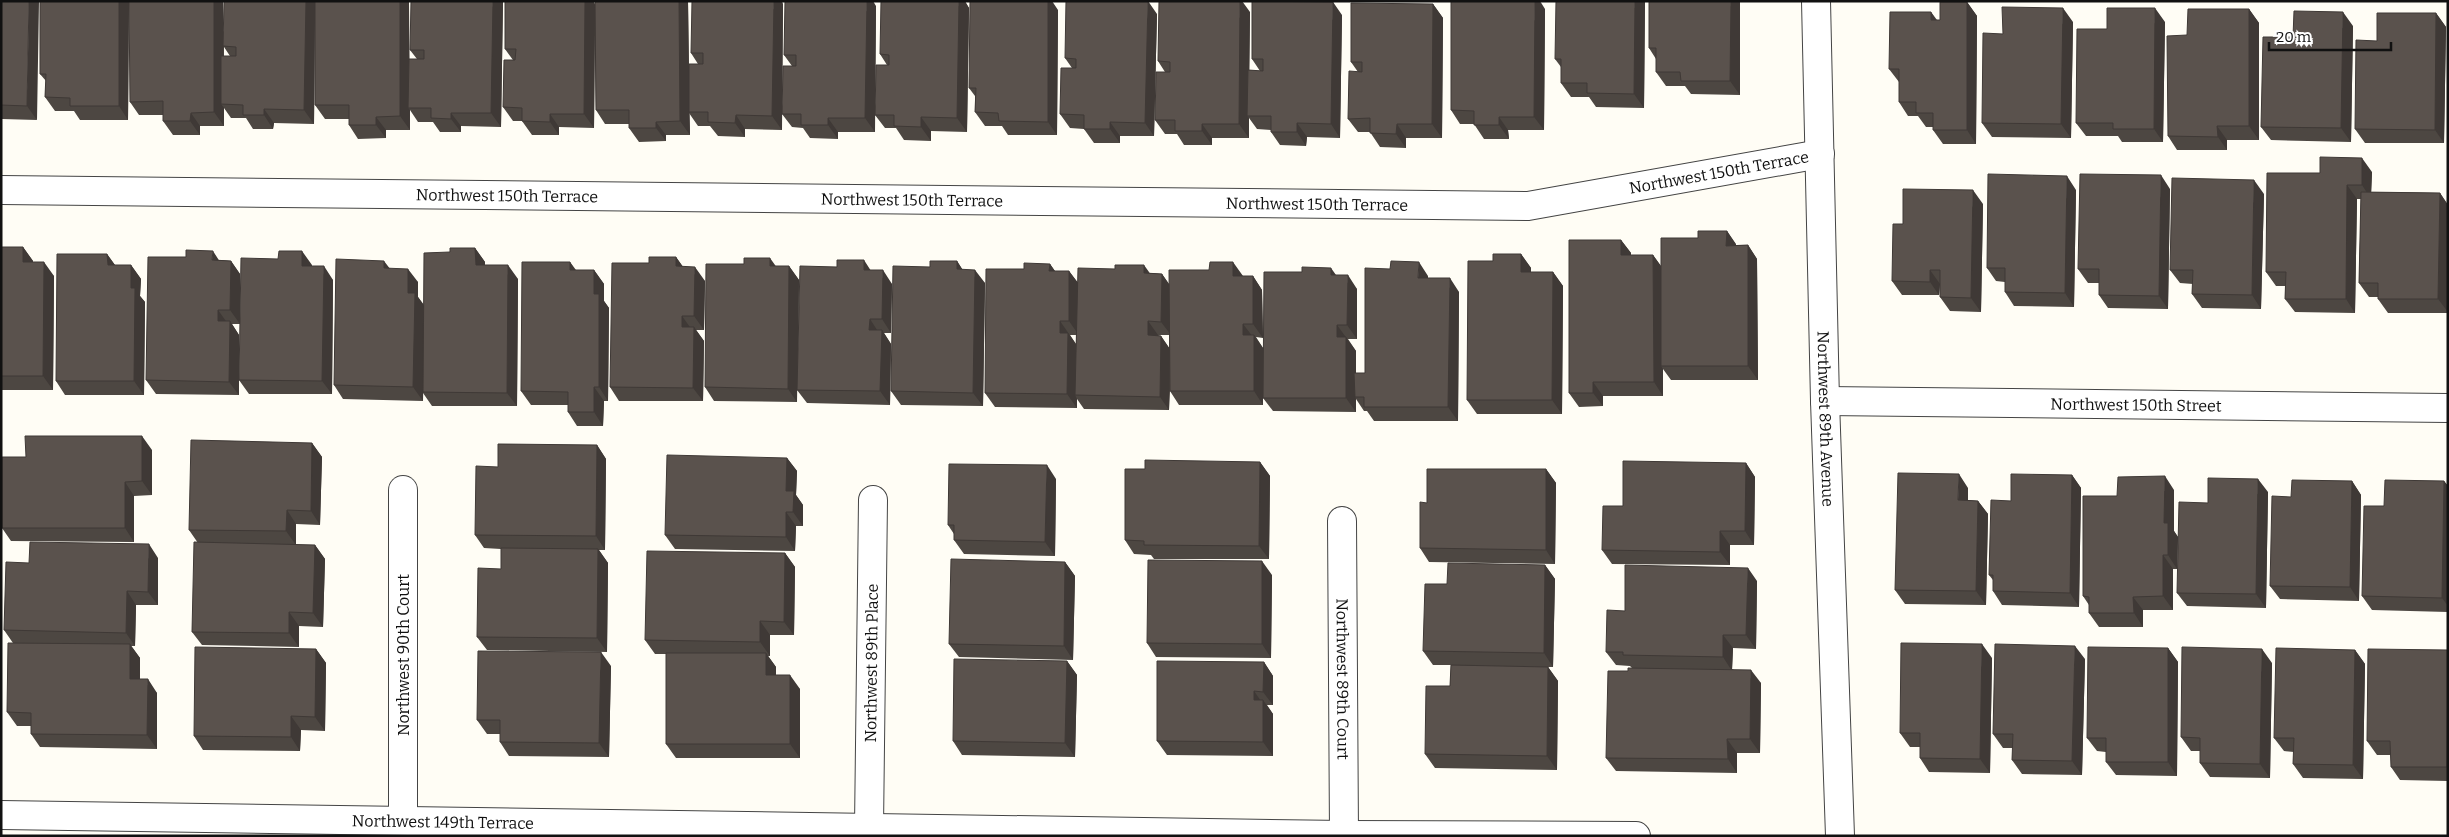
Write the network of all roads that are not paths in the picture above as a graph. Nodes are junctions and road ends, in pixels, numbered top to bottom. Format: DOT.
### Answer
graph roads {
  1 [pos="1816,1"];
  2 [pos="1820,154"];
  3 [pos="1,190"];
  4 [pos="1824,401"];
  5 [pos="2448,408"];
  6 [pos="403,490"];
  7 [pos="873,500"];
  8 [pos="1342,521"];
  9 [pos="1,815"];
  10 [pos="402,820"];
  11 [pos="869,827"];
  12 [pos="1344,835"];
  13 [pos="1636,836"];
  14 [pos="1840,836"];
  1 -- 2 [label="street, Northwest 89th Avenue"];
  2 -- 3 [label="street, Northwest 150th Terrace"];
  2 -- 4 [label="street, Northwest 89th Avenue"];
  4 -- 5 [label="street, Northwest 150th Street"];
  4 -- 14 [label="street, Northwest 89th Avenue"];
  6 -- 10 [label="street, Northwest 90th Court"];
  7 -- 11 [label="street, Northwest 89th Place"];
  8 -- 12 [label="street, Northwest 89th Court"];
  9 -- 10 [label="street, Northwest 149th Terrace"];
  10 -- 11 [label="street, Northwest 149th Terrace"];
  11 -- 12 [label="street, Northwest 149th Terrace"];
  12 -- 13 [label="street, Northwest 149th Terrace"];
}
